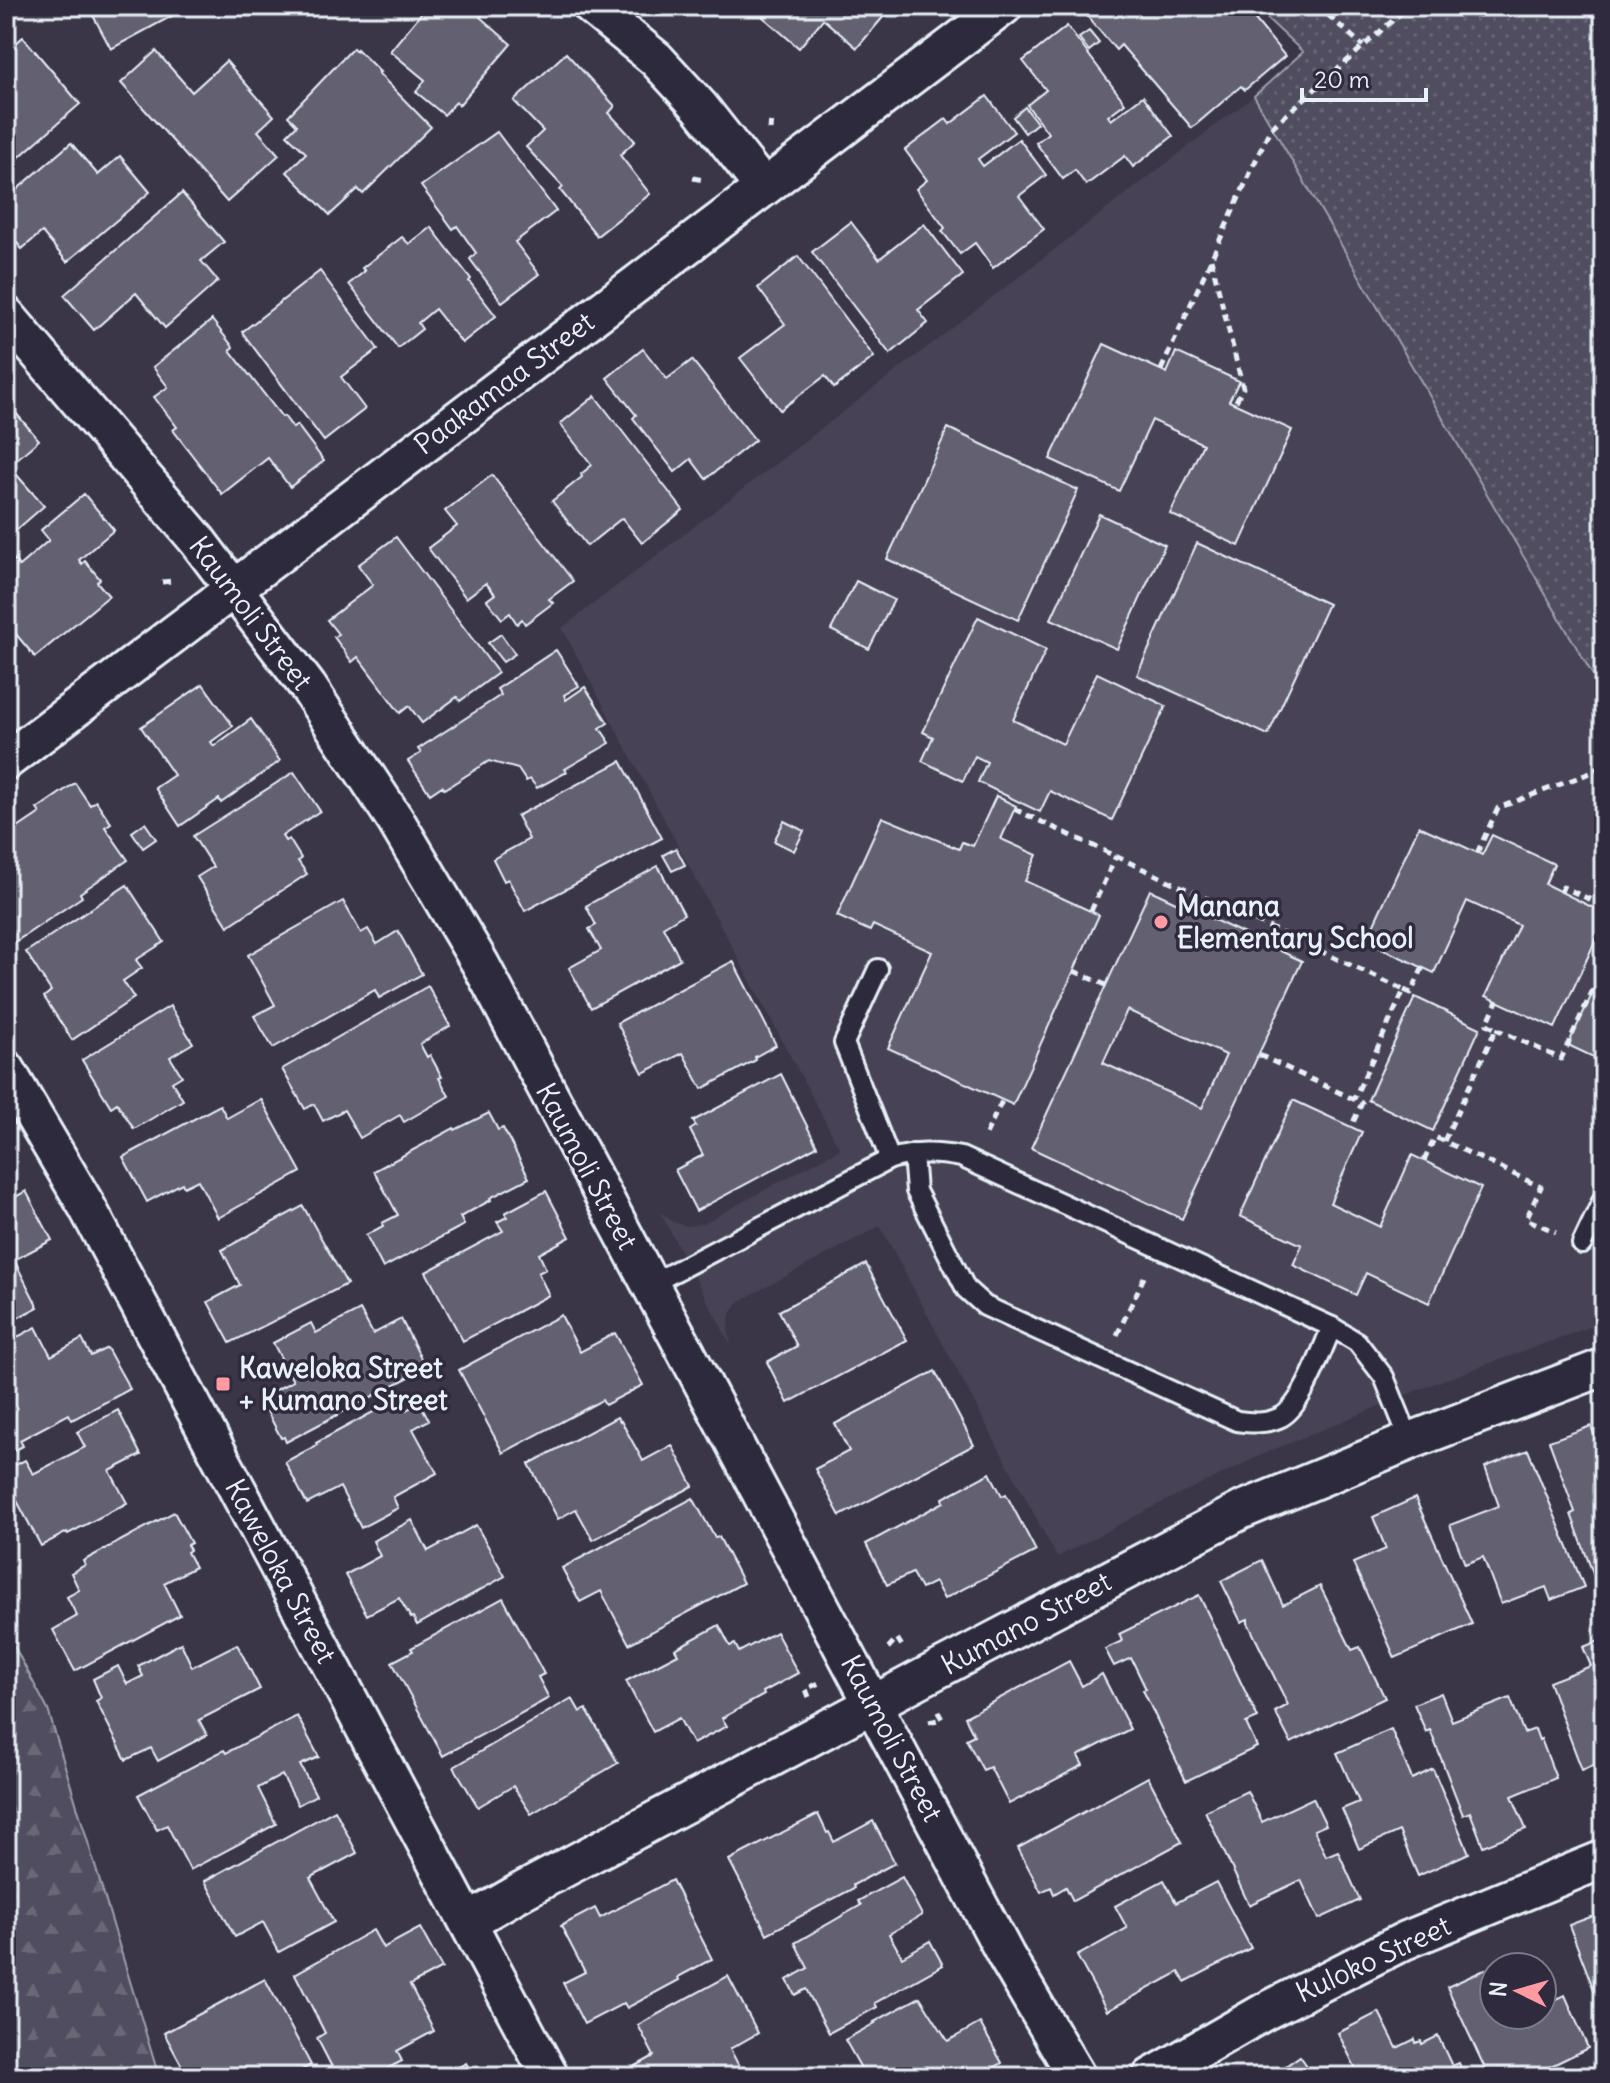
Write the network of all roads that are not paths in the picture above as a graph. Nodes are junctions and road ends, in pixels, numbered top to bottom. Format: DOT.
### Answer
graph roads {
  1 [pos="591,6"];
  2 [pos="1004,6"];
  3 [pos="763,187"];
  4 [pos="6,315"];
  5 [pos="233,588"];
  6 [pos="6,761"];
  7 [pos="878,969"];
  8 [pos="6,1069"];
  9 [pos="913,1154"];
  10 [pos="890,1159"];
  11 [pos="1604,1197"];
  12 [pos="1582,1244"];
  13 [pos="649,1285"];
  14 [pos="1332,1327"];
  15 [pos="1604,1367"];
  16 [pos="1410,1441"];
  17 [pos="874,1704"];
  18 [pos="1604,1859"];
  19 [pos="468,1922"];
  20 [pos="550,2077"];
  21 [pos="1077,2077"];
  22 [pos="1151,2077"];
  1 -- 3 [label="street"];
  2 -- 3 [label="street, Paakamaa Street"];
  3 -- 5 [label="street, Paakamaa Street"];
  4 -- 5 [label="street, Kaumoli Street"];
  5 -- 6 [label="street, Paakamaa Street"];
  5 -- 13 [label="street, Kaumoli Street"];
  7 -- 10 [label="lane"];
  8 -- 19 [label="street, Kaweloka Street"];
  9 -- 10 [label="lane"];
  9 -- 14 [label="lane"];
  9 -- 14 [label="lane"];
  10 -- 13 [label="lane"];
  11 -- 12 [label="lane"];
  13 -- 17 [label="street, Kaumoli Street"];
  14 -- 16 [label="lane"];
  15 -- 16 [label="street, Kumano Street"];
  16 -- 17 [label="street, Kumano Street"];
  17 -- 19 [label="street, Kumano Street"];
  17 -- 21 [label="street, Kaumoli Street"];
  18 -- 22 [label="street, Kuloko Street"];
  19 -- 20 [label="street, Kaweloka Street"];
}
